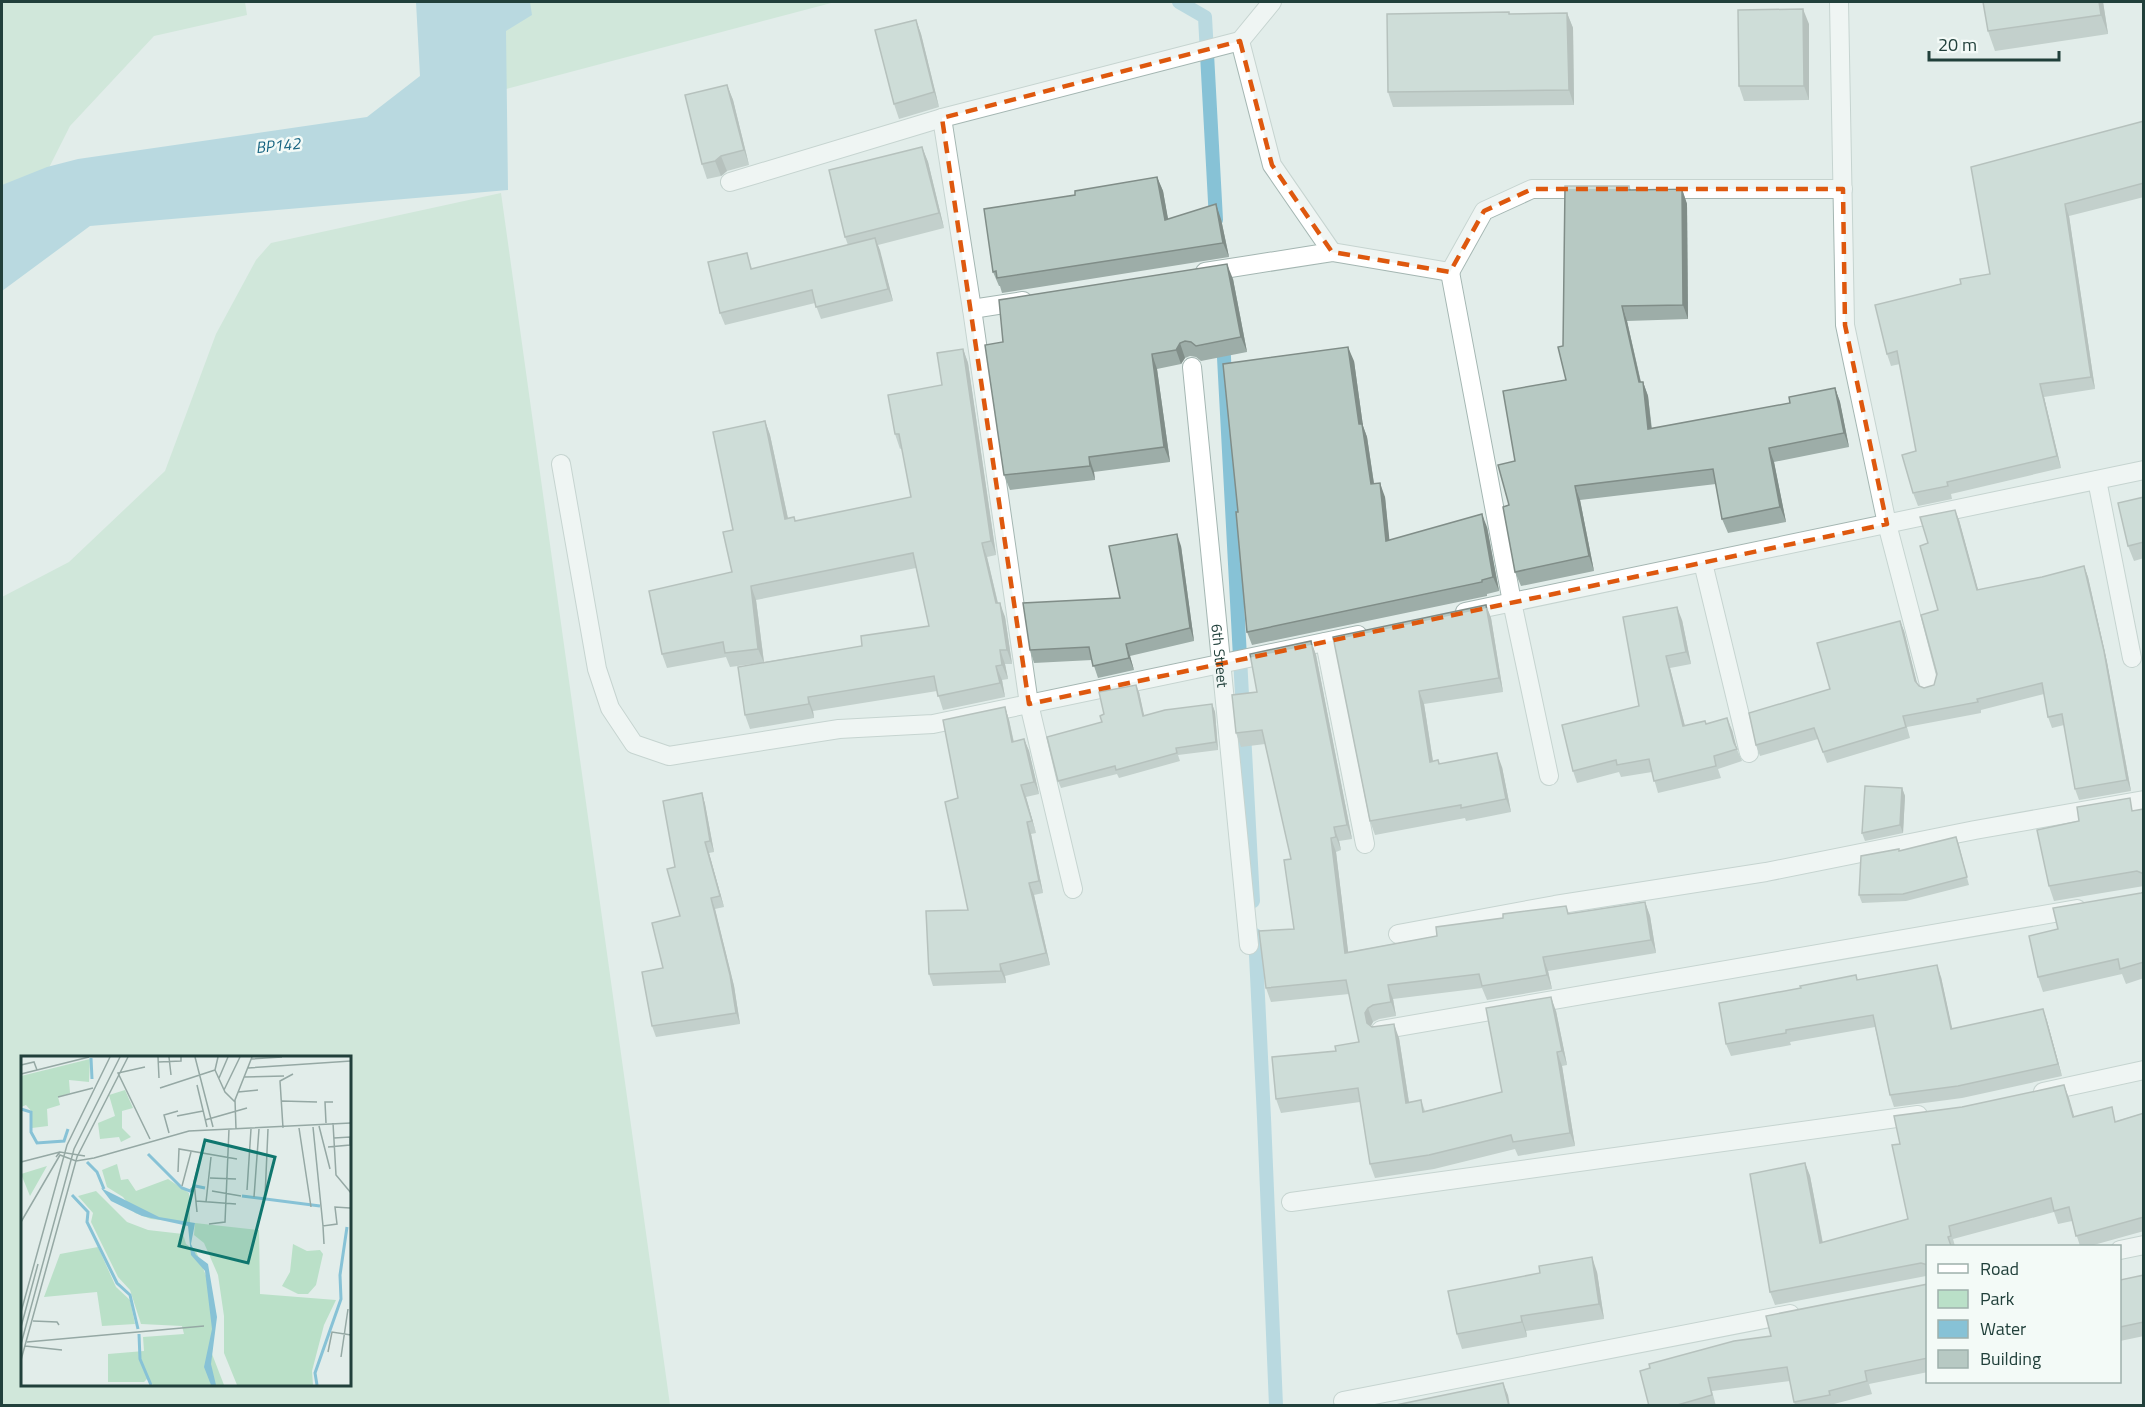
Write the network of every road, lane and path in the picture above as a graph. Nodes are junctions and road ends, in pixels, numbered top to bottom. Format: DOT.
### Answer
graph roads {
  1 [pos="1272,2"];
  2 [pos="1839,2"];
  3 [pos="1240,41"];
  4 [pos="942,118"];
  5 [pos="730,182"];
  6 [pos="1843,189"];
  7 [pos="1332,252"];
  8 [pos="1450,272"];
  9 [pos="1193,274"];
  10 [pos="1042,298"];
  11 [pos="972,309"];
  12 [pos="1192,367"];
  13 [pos="561,464"];
  14 [pos="2144,470"];
  15 [pos="2097,480"];
  16 [pos="1887,524"];
  17 [pos="1703,563"];
  18 [pos="1512,602"];
  19 [pos="1454,615"];
  20 [pos="1372,632"];
  21 [pos="1325,642"];
  22 [pos="2132,658"];
  23 [pos="1220,663"];
  24 [pos="1930,688"];
  25 [pos="1029,704"];
  26 [pos="1749,753"];
  27 [pos="1549,776"];
  28 [pos="2144,800"];
  29 [pos="1365,844"];
  30 [pos="1073,889"];
  31 [pos="2097,905"];
  32 [pos="1398,934"];
  33 [pos="1249,945"];
  34 [pos="1381,1030"];
  35 [pos="2144,1070"];
  36 [pos="2031,1095"];
  37 [pos="1940,1112"];
  38 [pos="1291,1202"];
  39 [pos="2144,1245"];
  40 [pos="2121,1250"];
  41 [pos="1811,1310"];
  42 [pos="1343,1401"];
  1 -- 3 [label="street"];
  2 -- 6 [label="street"];
  3 -- 4 [label="street"];
  3 -- 7 [label="street"];
  4 -- 5 [label="street"];
  4 -- 11 [label="street"];
  6 -- 8 [label="street"];
  6 -- 16 [label="street"];
  7 -- 8 [label="street"];
  7 -- 9 [label="street"];
  8 -- 18 [label="street"];
  10 -- 11 [label="street"];
  11 -- 25 [label="street"];
  12 -- 23 [label="street, 6th Street"];
  13 -- 25 [label="street"];
  14 -- 15 [label="street"];
  15 -- 16 [label="street"];
  15 -- 22 [label="street"];
  16 -- 17 [label="street"];
  16 -- 24 [label="street"];
  17 -- 18 [label="street"];
  17 -- 26 [label="street"];
  18 -- 19 [label="street"];
  18 -- 27 [label="street"];
  20 -- 21 [label="street"];
  21 -- 23 [label="street"];
  21 -- 29 [label="street"];
  23 -- 25 [label="street"];
  23 -- 33 [label="street, 6th Street"];
  25 -- 30 [label="street"];
  28 -- 32 [label="street"];
  31 -- 34 [label="street"];
  35 -- 36 [label="street"];
  37 -- 38 [label="street"];
  39 -- 40 [label="street"];
  41 -- 42 [label="street"];
}
